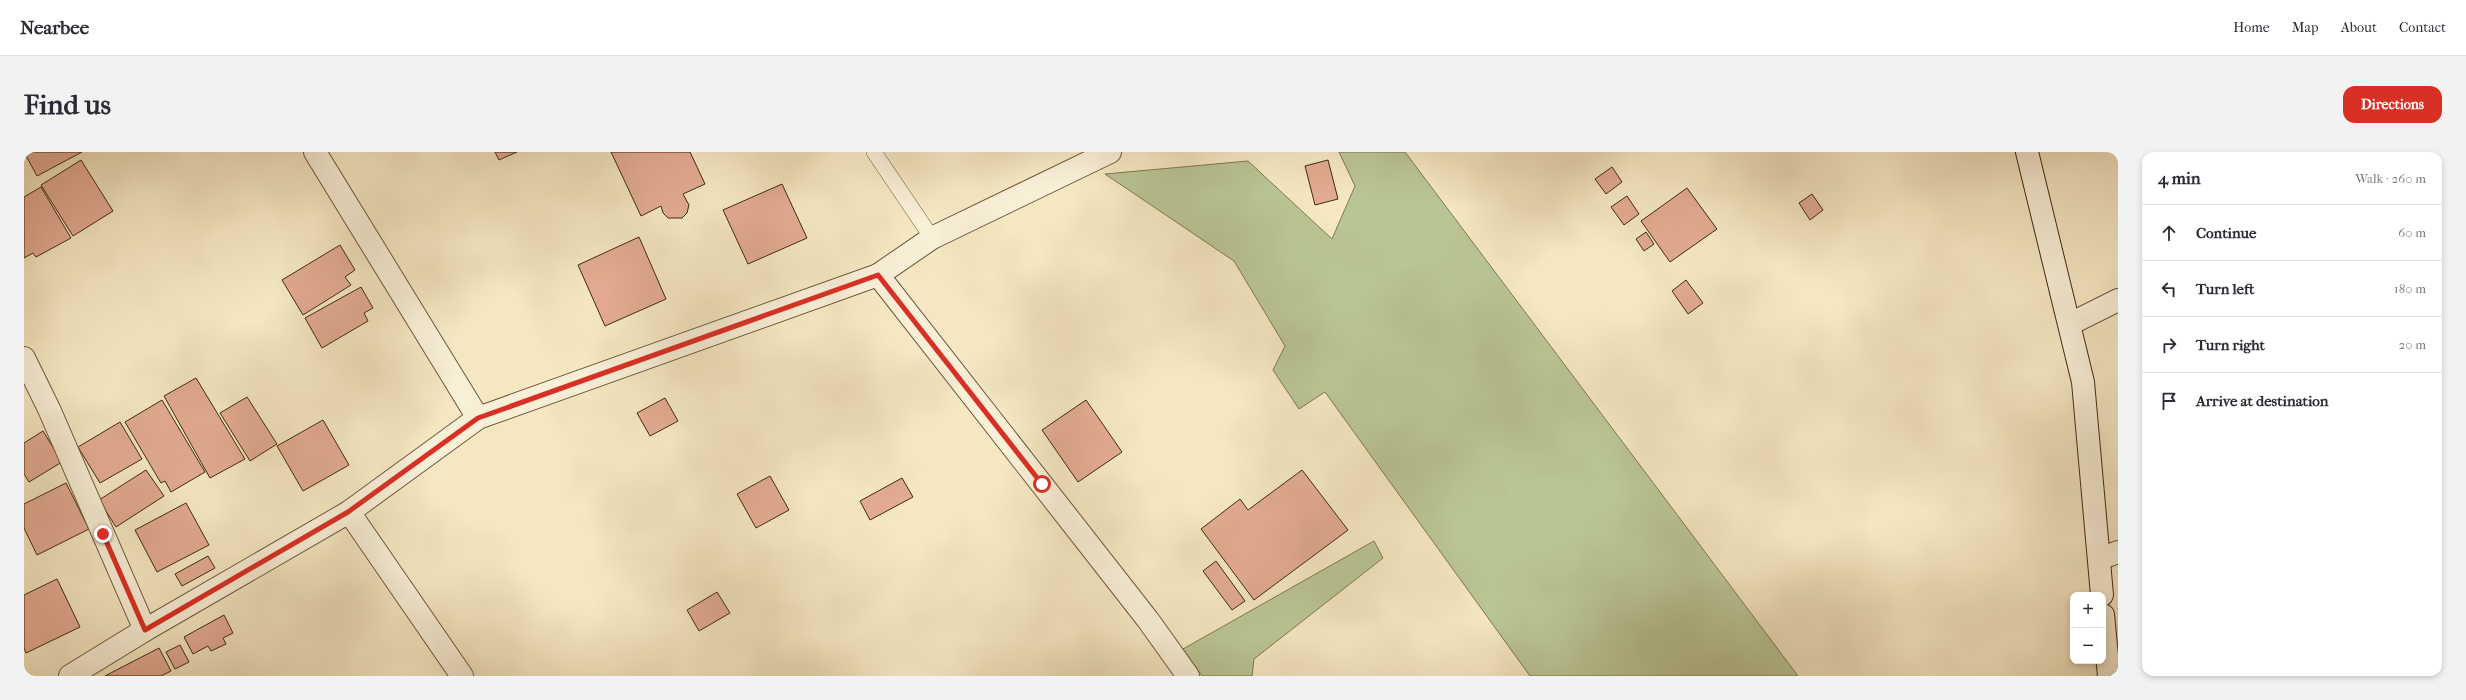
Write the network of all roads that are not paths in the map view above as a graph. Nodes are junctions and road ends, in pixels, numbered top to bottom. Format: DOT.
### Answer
graph roads {
  1 [pos="315,152"];
  2 [pos="874,152"];
  3 [pos="1110,152"];
  4 [pos="2027,152"];
  5 [pos="932,238"];
  6 [pos="878,275"];
  7 [pos="2118,300"];
  8 [pos="2070,324"];
  9 [pos="24,358"];
  10 [pos="478,418"];
  11 [pos="348,512"];
  12 [pos="2108,556"];
  13 [pos="2102,592"];
  14 [pos="2104,628"];
  15 [pos="145,630"];
  16 [pos="70,676"];
  17 [pos="462,676"];
  18 [pos="1188,676"];
  19 [pos="2109,676"];
  1 -- 10 [label="street"];
  2 -- 5 [label="lane"];
  3 -- 5 [label="street"];
  4 -- 8 [label="street"];
  5 -- 6 [label="street"];
  6 -- 10 [label="street"];
  6 -- 18 [label="street"];
  7 -- 8 [label="street"];
  8 -- 12 [label="street"];
  9 -- 15 [label="street"];
  10 -- 11 [label="street"];
  11 -- 15 [label="street"];
  11 -- 17 [label="street"];
  12 -- 13 [label="street"];
  14 -- 19 [label="street"];
  15 -- 16 [label="street"];
}
